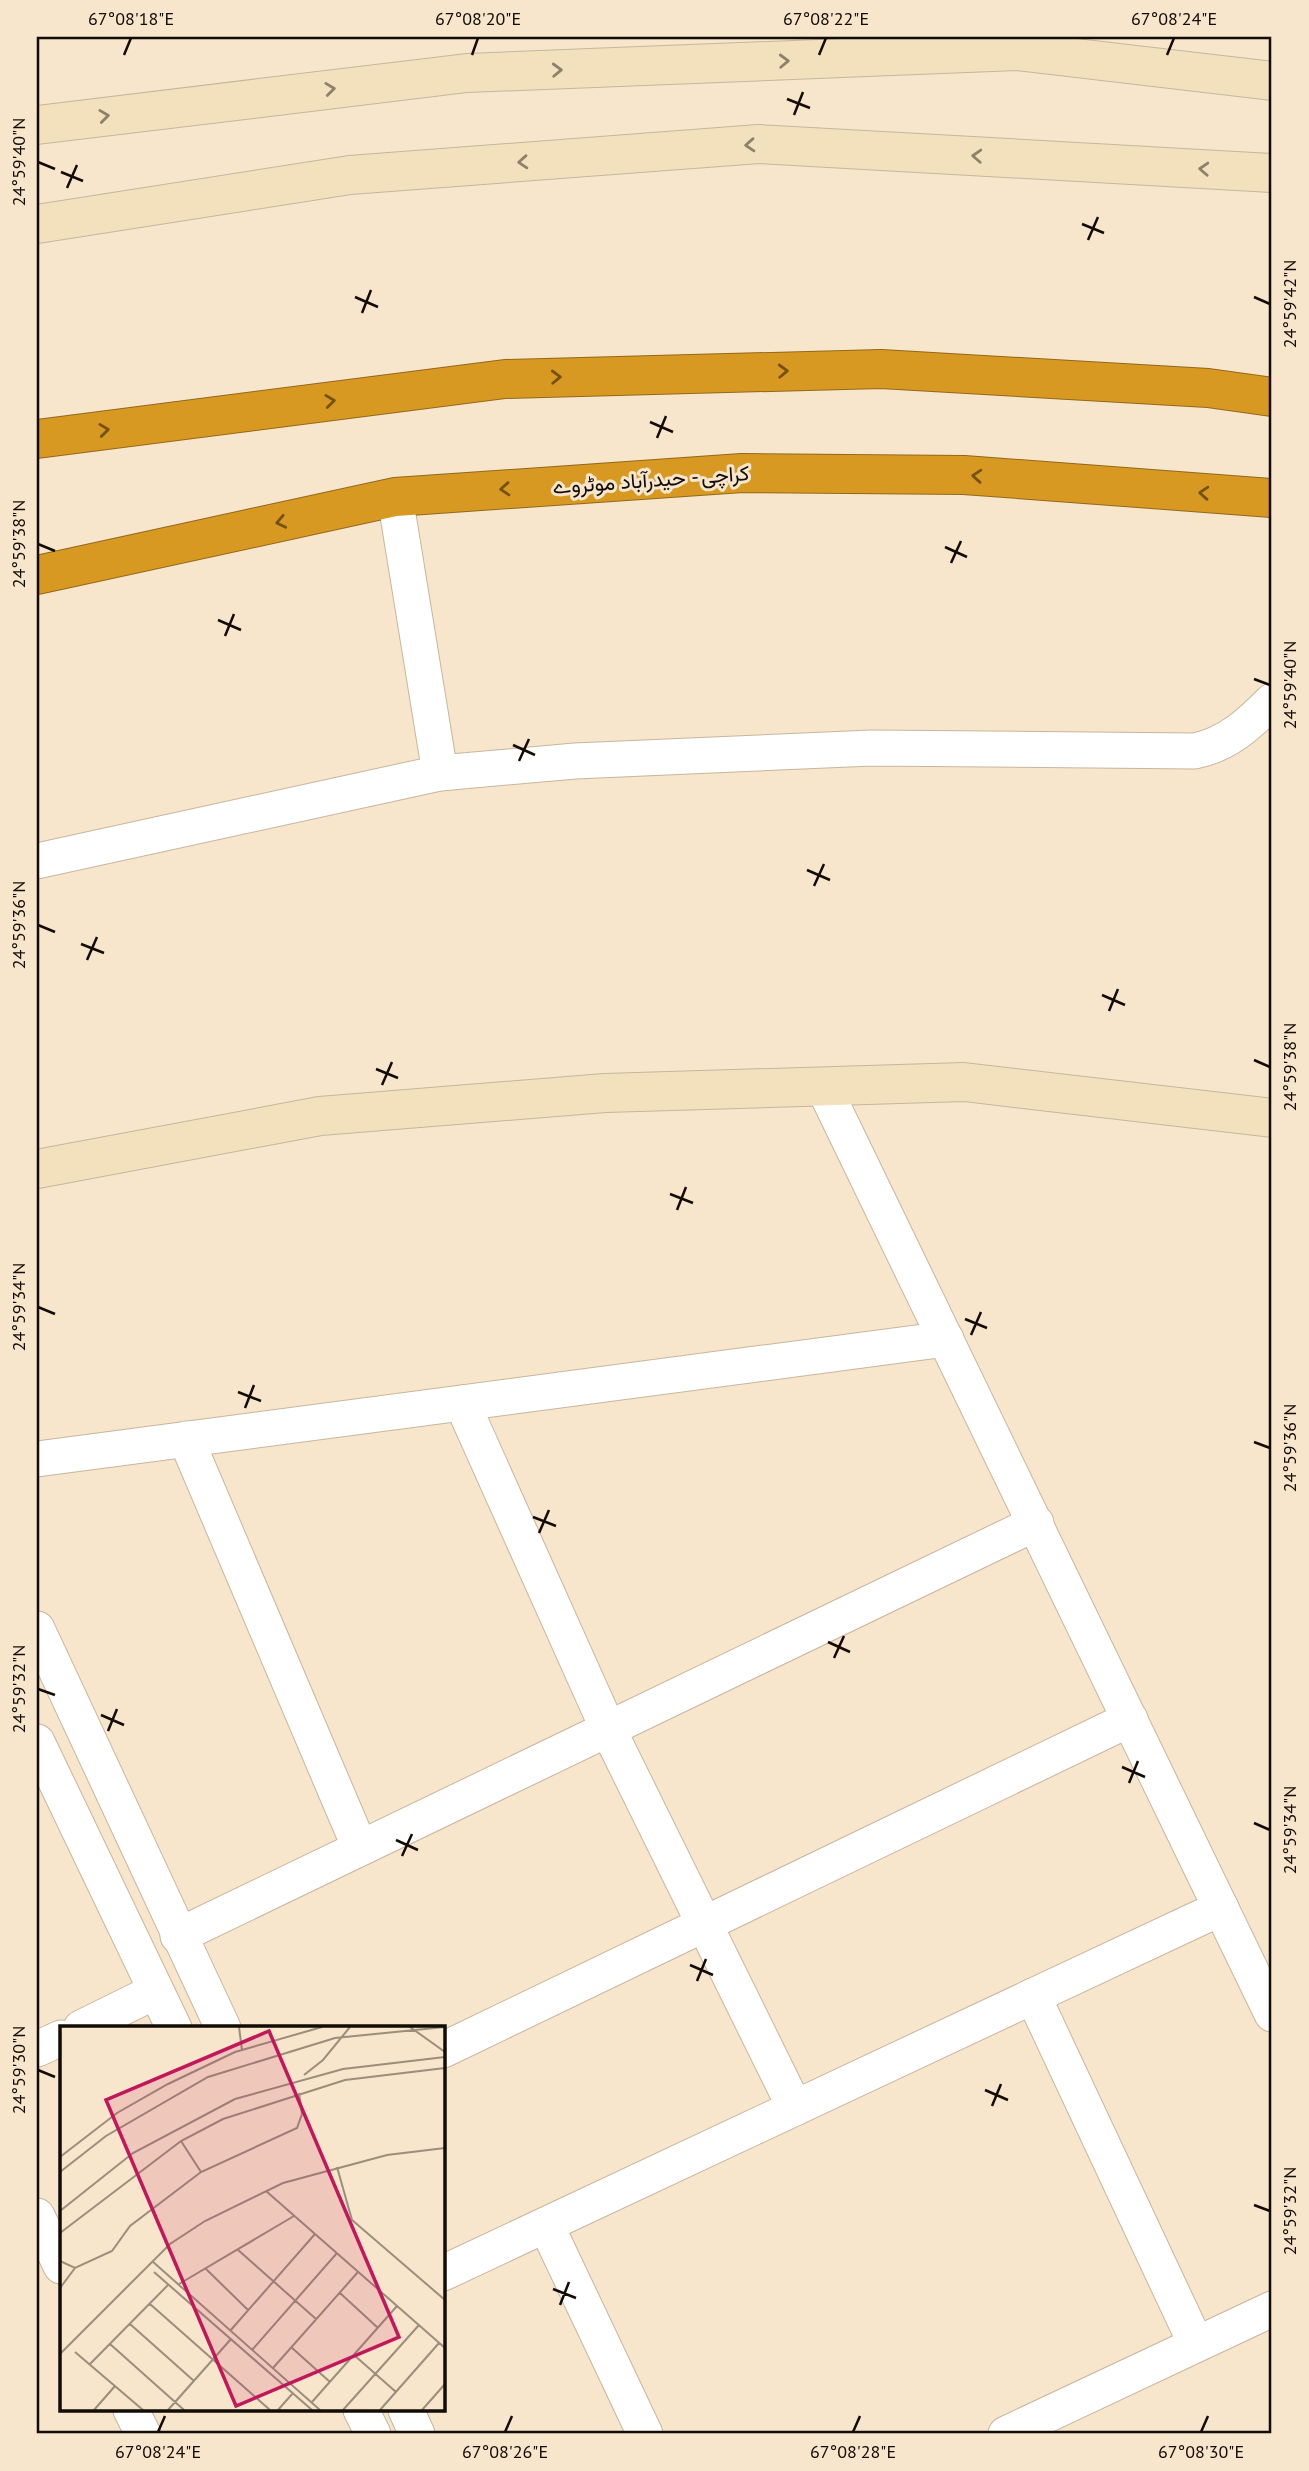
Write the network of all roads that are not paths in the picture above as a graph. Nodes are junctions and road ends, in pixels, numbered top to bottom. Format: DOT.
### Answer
graph roads {
  1 [pos="1073,47"];
  2 [pos="1272,81"];
  3 [pos="37,125"];
  4 [pos="1272,173"];
  5 [pos="37,224"];
  6 [pos="1272,397"];
  7 [pos="37,439"];
  8 [pos="395,497"];
  9 [pos="1272,498"];
  10 [pos="37,575"];
  11 [pos="1272,701"];
  12 [pos="440,773"];
  13 [pos="37,861"];
  14 [pos="823,1086"];
  15 [pos="1272,1118"];
  16 [pos="37,1169"];
  17 [pos="946,1339"];
  18 [pos="461,1403"];
  19 [pos="186,1439"];
  20 [pos="37,1458"];
  21 [pos="1035,1523"];
  22 [pos="37,1629"];
  23 [pos="1130,1719"];
  24 [pos="608,1729"];
  25 [pos="37,1742"];
  26 [pos="360,1849"];
  27 [pos="1221,1908"];
  28 [pos="705,1924"];
  29 [pos="178,1936"];
  30 [pos="156,1992"];
  31 [pos="1033,1996"];
  32 [pos="1272,2014"];
  33 [pos="85,2026"];
  34 [pos="173,2026"];
  35 [pos="222,2026"];
  36 [pos="60,2038"];
  37 [pos="37,2049"];
  38 [pos="444,2050"];
  39 [pos="795,2108"];
  40 [pos="37,2216"];
  41 [pos="546,2225"];
  42 [pos="60,2264"];
  43 [pos="444,2273"];
  44 [pos="1272,2309"];
  45 [pos="1196,2344"];
  46 [pos="132,2412"];
  47 [pos="362,2412"];
  48 [pos="407,2412"];
  49 [pos="143,2434"];
  50 [pos="373,2434"];
  51 [pos="417,2434"];
  52 [pos="645,2434"];
  53 [pos="1006,2434"];
  1 -- 2 [label="street"];
  3 -- 1 [label="street, one-way"];
  4 -- 5 [label="street, one-way"];
  7 -- 6 [label="highway, one-way"];
  9 -- 8 [label="highway, کراچی - حیدرآباد موٹروے, one-way"];
  8 -- 10 [label="highway, کراچی - حیدرآباد موٹروے, one-way"];
  8 -- 12 [label="street"];
  11 -- 12 [label="street"];
  12 -- 13 [label="street"];
  14 -- 15 [label="street"];
  14 -- 16 [label="street"];
  14 -- 17 [label="street"];
  17 -- 18 [label="street"];
  17 -- 21 [label="street"];
  18 -- 19 [label="street"];
  18 -- 24 [label="street"];
  19 -- 20 [label="street"];
  19 -- 26 [label="street"];
  21 -- 23 [label="street"];
  21 -- 24 [label="street"];
  22 -- 29 [label="street"];
  23 -- 27 [label="street"];
  23 -- 28 [label="street"];
  24 -- 26 [label="street"];
  24 -- 28 [label="street"];
  25 -- 30 [label="street"];
  26 -- 29 [label="street"];
  27 -- 31 [label="street"];
  27 -- 32 [label="street"];
  28 -- 38 [label="street"];
  28 -- 39 [label="street"];
  29 -- 35 [label="street"];
  30 -- 33 [label="street"];
  30 -- 34 [label="street"];
  31 -- 39 [label="street"];
  31 -- 45 [label="street"];
  36 -- 37 [label="street"];
  39 -- 41 [label="street"];
  40 -- 42 [label="street"];
  41 -- 43 [label="street"];
  41 -- 52 [label="street"];
  44 -- 45 [label="street"];
  45 -- 53 [label="street"];
  46 -- 49 [label="street"];
  47 -- 50 [label="street"];
  48 -- 51 [label="street"];
}
